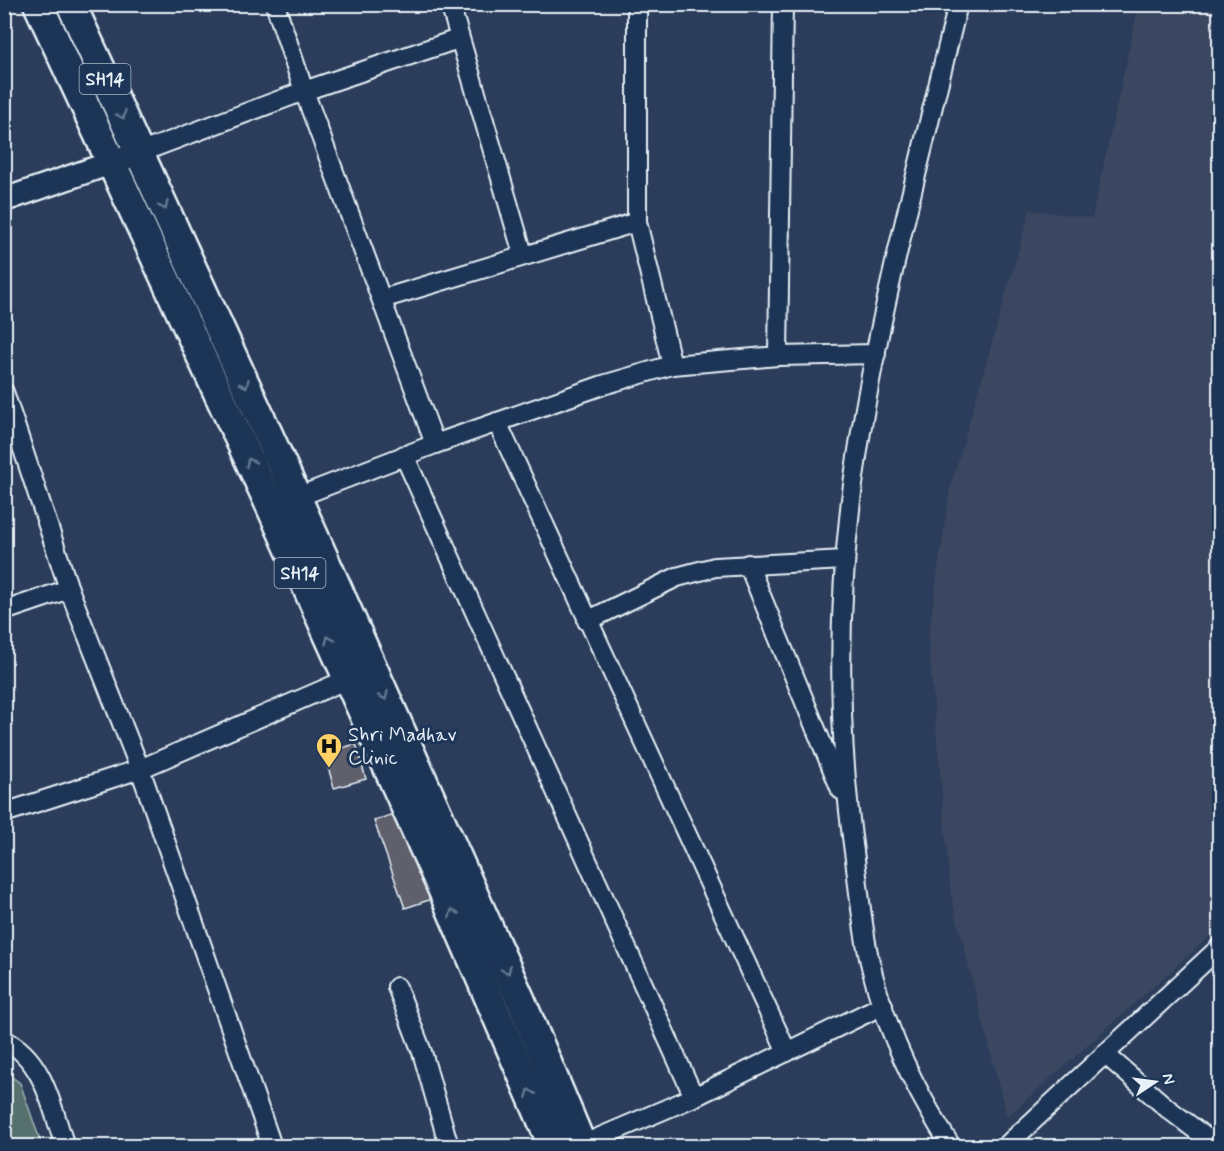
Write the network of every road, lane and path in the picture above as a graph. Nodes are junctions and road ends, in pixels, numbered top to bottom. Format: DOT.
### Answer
graph roads {
  1 [pos="38,4"];
  2 [pos="71,4"];
  3 [pos="275,4"];
  4 [pos="450,4"];
  5 [pos="638,4"];
  6 [pos="783,4"];
  7 [pos="958,4"];
  8 [pos="458,39"];
  9 [pos="304,91"];
  10 [pos="140,153"];
  11 [pos="113,163"];
  12 [pos="4,200"];
  13 [pos="637,222"];
  14 [pos="523,254"];
  15 [pos="382,299"];
  16 [pos="876,354"];
  17 [pos="778,356"];
  18 [pos="672,365"];
  19 [pos="4,392"];
  20 [pos="497,422"];
  21 [pos="435,444"];
  22 [pos="404,455"];
  23 [pos="284,502"];
  24 [pos="845,560"];
  25 [pos="748,564"];
  26 [pos="69,588"];
  27 [pos="4,611"];
  28 [pos="587,621"];
  29 [pos="359,674"];
  30 [pos="398,760"];
  31 [pos="140,769"];
  32 [pos="847,804"];
  33 [pos="4,813"];
  34 [pos="1220,947"];
  35 [pos="397,987"];
  36 [pos="883,1005"];
  37 [pos="4,1040"];
  38 [pos="787,1052"];
  39 [pos="1106,1055"];
  40 [pos="694,1097"];
  41 [pos="65,1146"];
  42 [pos="272,1146"];
  43 [pos="449,1146"];
  44 [pos="553,1146"];
  45 [pos="581,1146"];
  46 [pos="951,1146"];
  47 [pos="1006,1146"];
  48 [pos="1217,1146"];
  1 -- 11 [label="main road, SH14"];
  2 -- 10 [label="main road, SH14, one-way"];
  3 -- 9 [label="street"];
  4 -- 8 [label="street"];
  5 -- 13 [label="street"];
  6 -- 17 [label="street"];
  7 -- 16 [label="street"];
  8 -- 9 [label="street"];
  8 -- 14 [label="street"];
  9 -- 10 [label="street"];
  9 -- 15 [label="street"];
  10 -- 11 [label="street"];
  10 -- 23 [label="main road, SH14, one-way"];
  11 -- 12 [label="street"];
  23 -- 11 [label="main road, SH14, one-way"];
  13 -- 14 [label="street"];
  13 -- 18 [label="street"];
  14 -- 15 [label="street"];
  15 -- 21 [label="street"];
  16 -- 17 [label="street"];
  16 -- 24 [label="street"];
  17 -- 18 [label="street"];
  18 -- 20 [label="street"];
  19 -- 26 [label="street"];
  20 -- 21 [label="street"];
  20 -- 28 [label="street"];
  21 -- 22 [label="street"];
  22 -- 23 [label="street"];
  22 -- 40 [label="street"];
  23 -- 29 [label="main road, SH14"];
  24 -- 25 [label="street"];
  24 -- 32 [label="street"];
  25 -- 28 [label="street"];
  25 -- 32 [label="street"];
  26 -- 27 [label="street"];
  26 -- 31 [label="street"];
  28 -- 38 [label="street"];
  29 -- 30 [label="main road, SH14"];
  29 -- 31 [label="street"];
  44 -- 30 [label="main road, SH14, one-way"];
  30 -- 45 [label="main road, SH14, one-way"];
  31 -- 33 [label="street"];
  31 -- 42 [label="street"];
  32 -- 36 [label="street"];
  34 -- 39 [label="street"];
  35 -- 43 [label="street"];
  36 -- 38 [label="street"];
  36 -- 46 [label="street"];
  37 -- 41 [label="street"];
  38 -- 40 [label="street"];
  39 -- 47 [label="street"];
  39 -- 48 [label="street"];
  40 -- 45 [label="street"];
}
